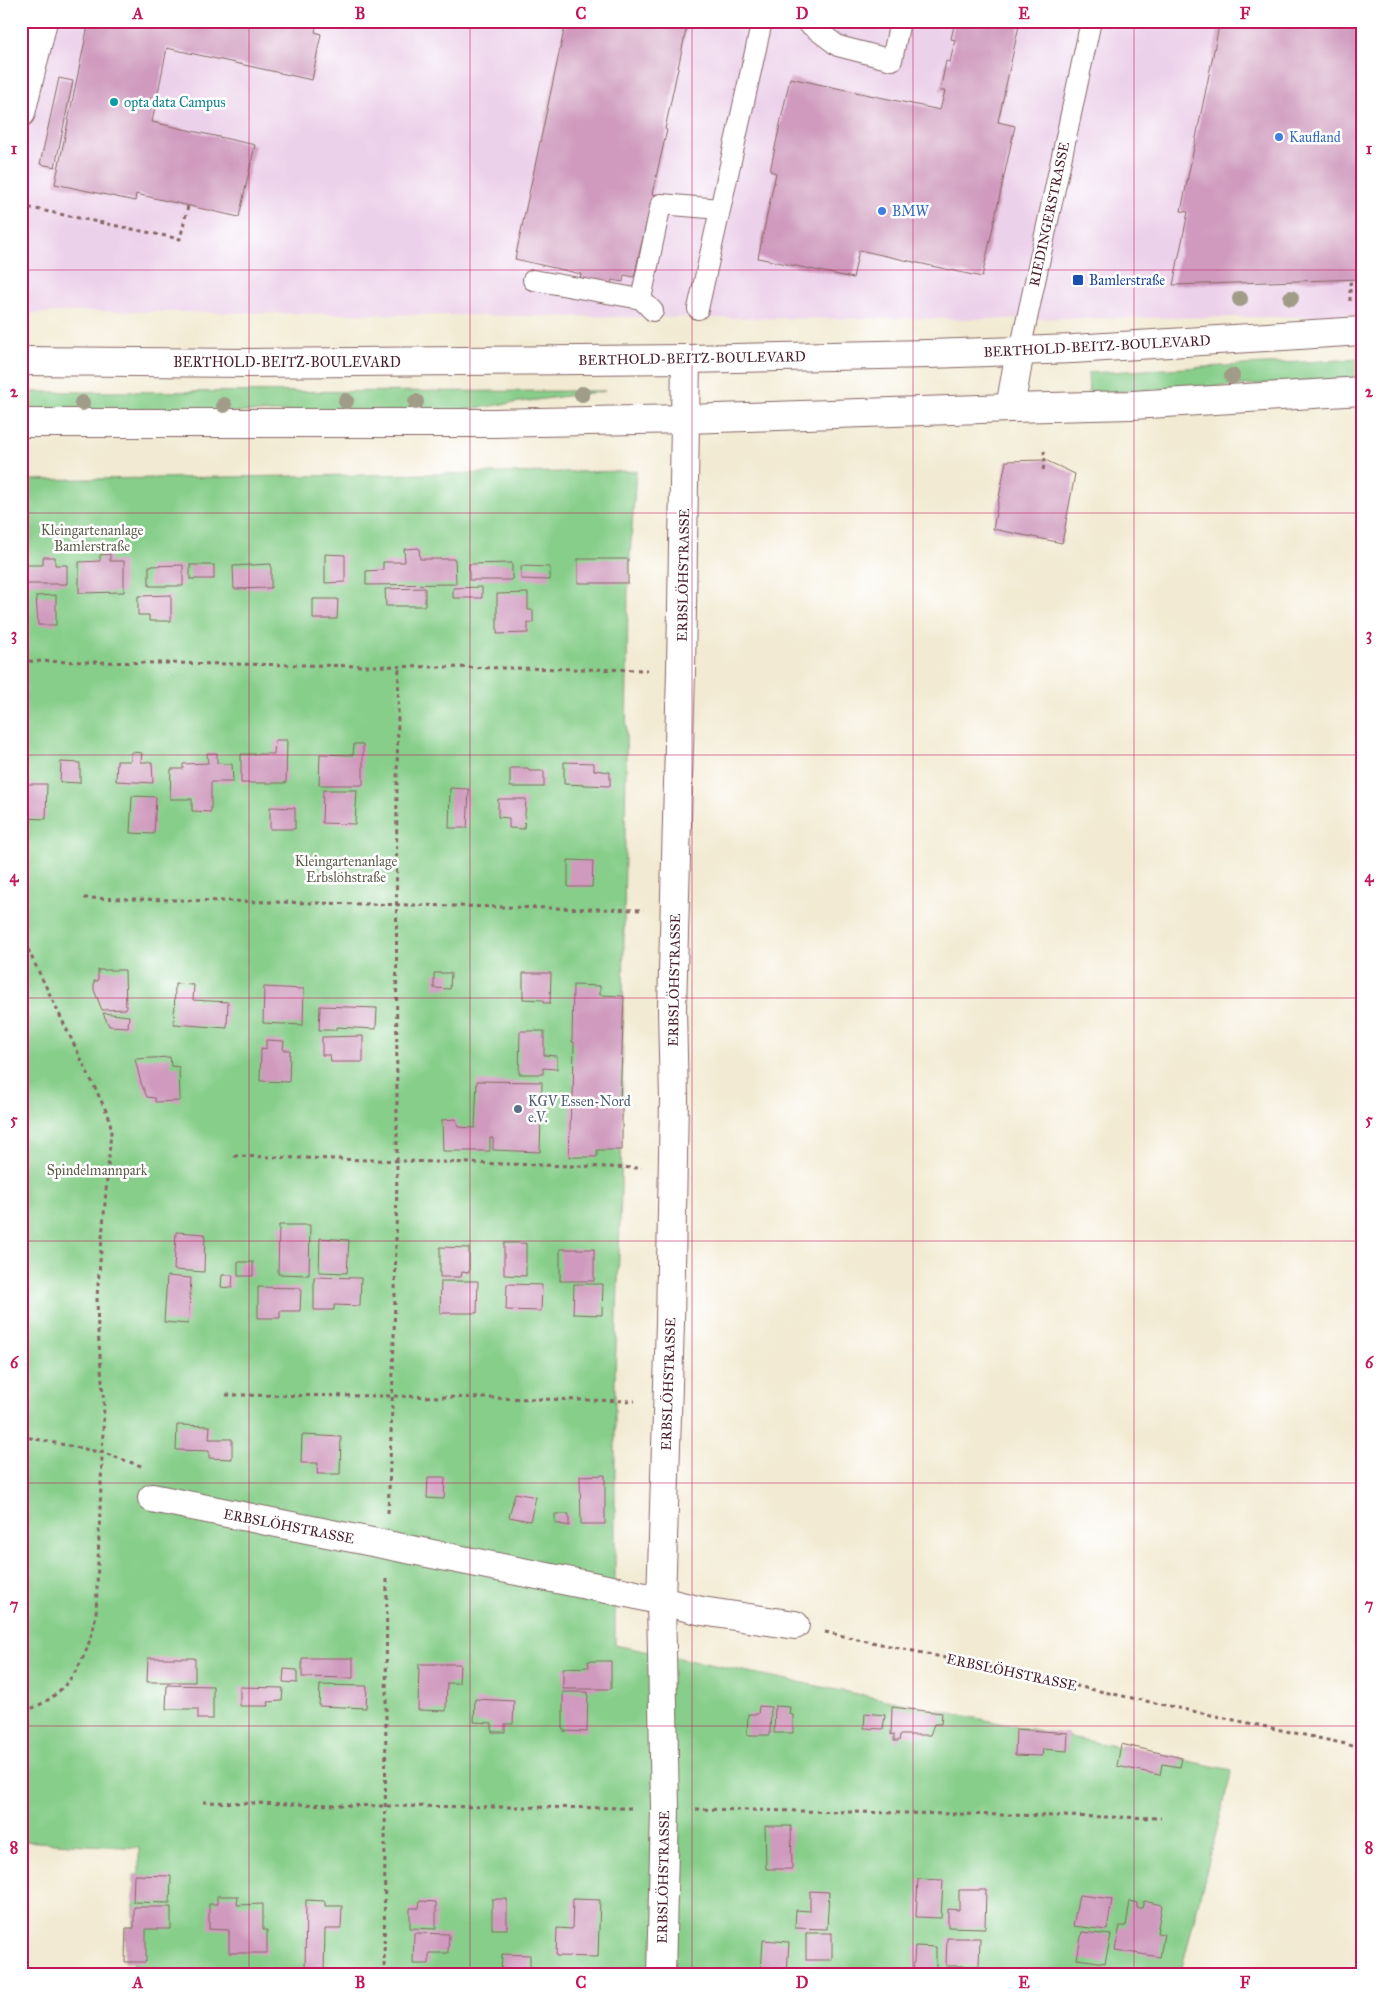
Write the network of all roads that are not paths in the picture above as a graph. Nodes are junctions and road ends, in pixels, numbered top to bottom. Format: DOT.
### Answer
graph roads {
  1 [pos="762,21"];
  2 [pos="805,21"];
  3 [pos="900,21"];
  4 [pos="1090,21"];
  5 [pos="35,25"];
  6 [pos="22,110"];
  7 [pos="720,209"];
  8 [pos="533,280"];
  9 [pos="698,309"];
  10 [pos="1362,331"];
  11 [pos="1020,351"];
  12 [pos="686,359"];
  13 [pos="21,361"];
  14 [pos="1362,391"];
  15 [pos="1010,408"];
  16 [pos="686,419"];
  17 [pos="21,423"];
  18 [pos="152,1498"];
  19 [pos="661,1600"];
  20 [pos="795,1625"];
  21 [pos="661,1975"];
  1 -- 7 [label="lane"];
  2 -- 3 [label="lane"];
  4 -- 11 [label="lane, RIEDINGERSTRASSE"];
  5 -- 6 [label="main road"];
  7 -- 8 [label="lane"];
  7 -- 9 [label="lane"];
  10 -- 11 [label="main road, BERTHOLD-BEITZ-BOULEVARD"];
  11 -- 12 [label="main road, BERTHOLD-BEITZ-BOULEVARD"];
  11 -- 15 [label="main road, RIEDINGERSTRASSE"];
  12 -- 13 [label="main road, BERTHOLD-BEITZ-BOULEVARD"];
  12 -- 16 [label="main road, ERBSLÖHSTRASSE"];
  14 -- 15 [label="main road"];
  15 -- 16 [label="main road"];
  16 -- 17 [label="main road"];
  16 -- 19 [label="main road, ERBSLÖHSTRASSE"];
  18 -- 19 [label="main road, ERBSLÖHSTRASSE"];
  19 -- 20 [label="main road, ERBSLÖHSTRASSE"];
  19 -- 21 [label="main road, ERBSLÖHSTRASSE"];
}
